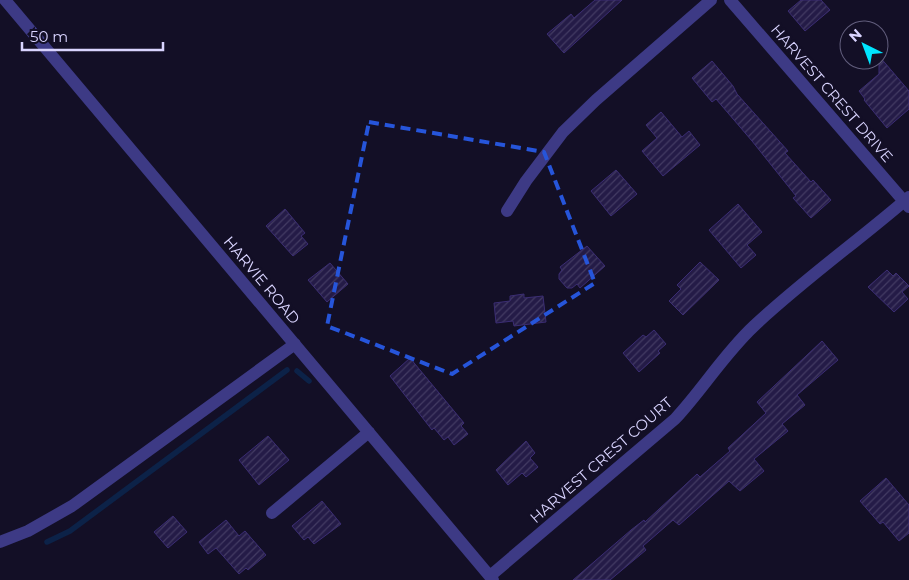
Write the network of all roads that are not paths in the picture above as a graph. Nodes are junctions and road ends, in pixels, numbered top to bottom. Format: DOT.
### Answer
graph roads {
  1 [pos="5,0"];
  2 [pos="711,0"];
  3 [pos="730,0"];
  4 [pos="907,202"];
  5 [pos="507,211"];
  6 [pos="295,344"];
  7 [pos="369,432"];
  8 [pos="272,514"];
  9 [pos="0,542"];
  10 [pos="492,578"];
  1 -- 6 [label="street, HARVIE ROAD"];
  2 -- 5 [label="street"];
  3 -- 4 [label="street, HARVEST CREST DRIVE"];
  4 -- 10 [label="street, HARVEST CREST COURT"];
  6 -- 7 [label="street, HARVIE ROAD"];
  6 -- 9 [label="street"];
  7 -- 8 [label="street"];
  7 -- 10 [label="street, HARVIE ROAD"];
}
